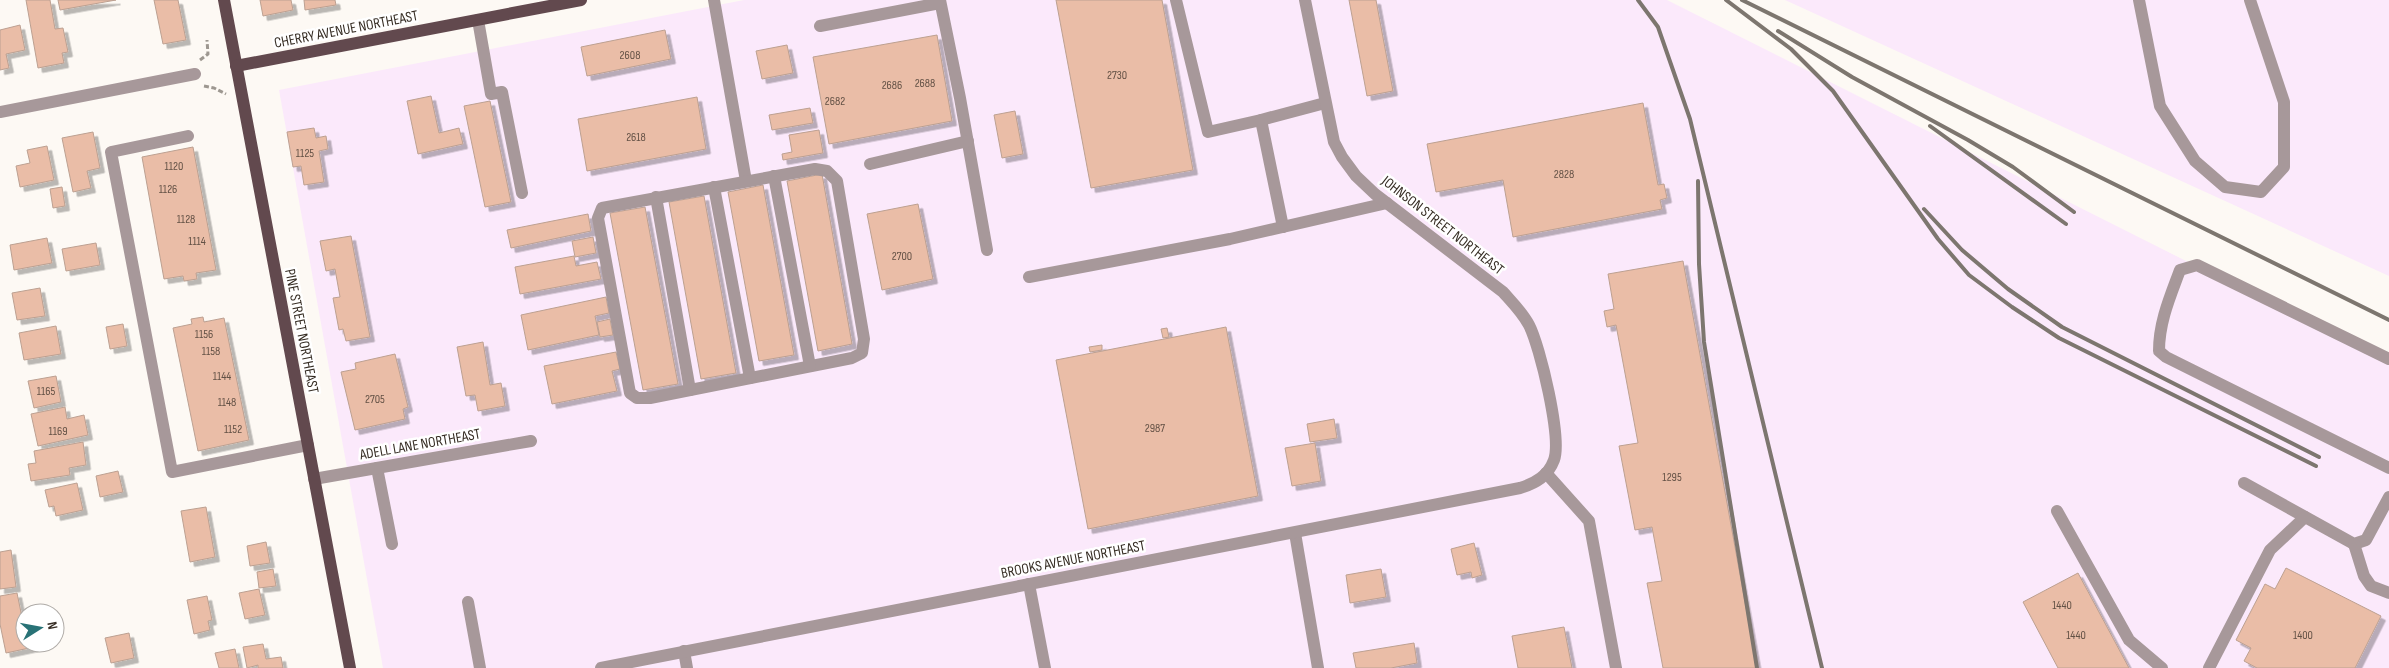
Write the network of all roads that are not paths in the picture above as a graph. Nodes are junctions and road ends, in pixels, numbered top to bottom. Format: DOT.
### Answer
graph roads {
  1 [pos="224,0"];
  2 [pos="581,0"];
  3 [pos="714,0"];
  4 [pos="1176,0"];
  5 [pos="1305,0"];
  6 [pos="2139,0"];
  7 [pos="2250,0"];
  8 [pos="940,1"];
  9 [pos="544,3"];
  10 [pos="478,20"];
  11 [pos="820,26"];
  12 [pos="236,66"];
  13 [pos="194,74"];
  14 [pos="1325,103"];
  15 [pos="0,112"];
  16 [pos="1261,120"];
  17 [pos="188,136"];
  18 [pos="968,141"];
  19 [pos="870,164"];
  20 [pos="774,176"];
  21 [pos="746,181"];
  22 [pos="714,186"];
  23 [pos="522,193"];
  24 [pos="656,197"];
  25 [pos="1387,203"];
  26 [pos="1283,227"];
  27 [pos="987,250"];
  28 [pos="1029,277"];
  29 [pos="2389,359"];
  30 [pos="810,366"];
  31 [pos="750,378"];
  32 [pos="690,390"];
  33 [pos="531,442"];
  34 [pos="308,445"];
  35 [pos="377,468"];
  36 [pos="2389,468"];
  37 [pos="1546,473"];
  38 [pos="314,479"];
  39 [pos="2244,483"];
  40 [pos="2389,497"];
  41 [pos="2058,511"];
  42 [pos="2305,517"];
  43 [pos="1296,533"];
  44 [pos="392,544"];
  45 [pos="2354,544"];
  46 [pos="1029,584"];
  47 [pos="2389,593"];
  48 [pos="468,602"];
  49 [pos="684,651"];
  50 [pos="350,668"];
  51 [pos="480,668"];
  52 [pos="601,668"];
  53 [pos="687,668"];
  54 [pos="1045,668"];
  55 [pos="1318,668"];
  56 [pos="1616,668"];
  57 [pos="2162,668"];
  58 [pos="2209,668"];
  1 -- 12 [label="main road, PINE STREET NORTHEAST"];
  2 -- 9 [label="main road, CHERRY AVENUE NORTHEAST"];
  3 -- 21 [label="street"];
  4 -- 16 [label="street"];
  5 -- 14 [label="street, JOHNSON STREET NORTHEAST"];
  6 -- 7 [label="street"];
  8 -- 11 [label="street"];
  8 -- 18 [label="street"];
  9 -- 10 [label="main road, CHERRY AVENUE NORTHEAST"];
  10 -- 12 [label="main road, CHERRY AVENUE NORTHEAST"];
  10 -- 23 [label="street"];
  12 -- 34 [label="main road, PINE STREET NORTHEAST"];
  13 -- 15 [label="street"];
  14 -- 16 [label="street"];
  14 -- 25 [label="street, JOHNSON STREET NORTHEAST"];
  16 -- 26 [label="street"];
  17 -- 34 [label="street"];
  18 -- 19 [label="street"];
  18 -- 27 [label="street"];
  20 -- 21 [label="street"];
  20 -- 30 [label="street"];
  20 -- 30 [label="street"];
  21 -- 22 [label="street"];
  22 -- 24 [label="street"];
  22 -- 31 [label="street"];
  24 -- 32 [label="street"];
  24 -- 32 [label="street"];
  25 -- 26 [label="street"];
  25 -- 37 [label="street, JOHNSON STREET NORTHEAST"];
  26 -- 28 [label="street"];
  29 -- 36 [label="street"];
  30 -- 31 [label="street"];
  31 -- 32 [label="street"];
  33 -- 35 [label="street, ADELL LANE NORTHEAST"];
  34 -- 38 [label="main road, PINE STREET NORTHEAST"];
  35 -- 38 [label="street, ADELL LANE NORTHEAST"];
  35 -- 44 [label="street"];
  37 -- 43 [label="street, BROOKS AVENUE NORTHEAST"];
  37 -- 56 [label="street"];
  38 -- 50 [label="main road, PINE STREET NORTHEAST"];
  39 -- 42 [label="street"];
  40 -- 45 [label="street"];
  41 -- 57 [label="street"];
  42 -- 45 [label="street"];
  42 -- 58 [label="street"];
  43 -- 46 [label="street, BROOKS AVENUE NORTHEAST"];
  43 -- 55 [label="street"];
  45 -- 47 [label="street"];
  46 -- 49 [label="street, BROOKS AVENUE NORTHEAST"];
  46 -- 54 [label="street"];
  48 -- 51 [label="street"];
  49 -- 52 [label="street, BROOKS AVENUE NORTHEAST"];
  49 -- 53 [label="street"];
}
